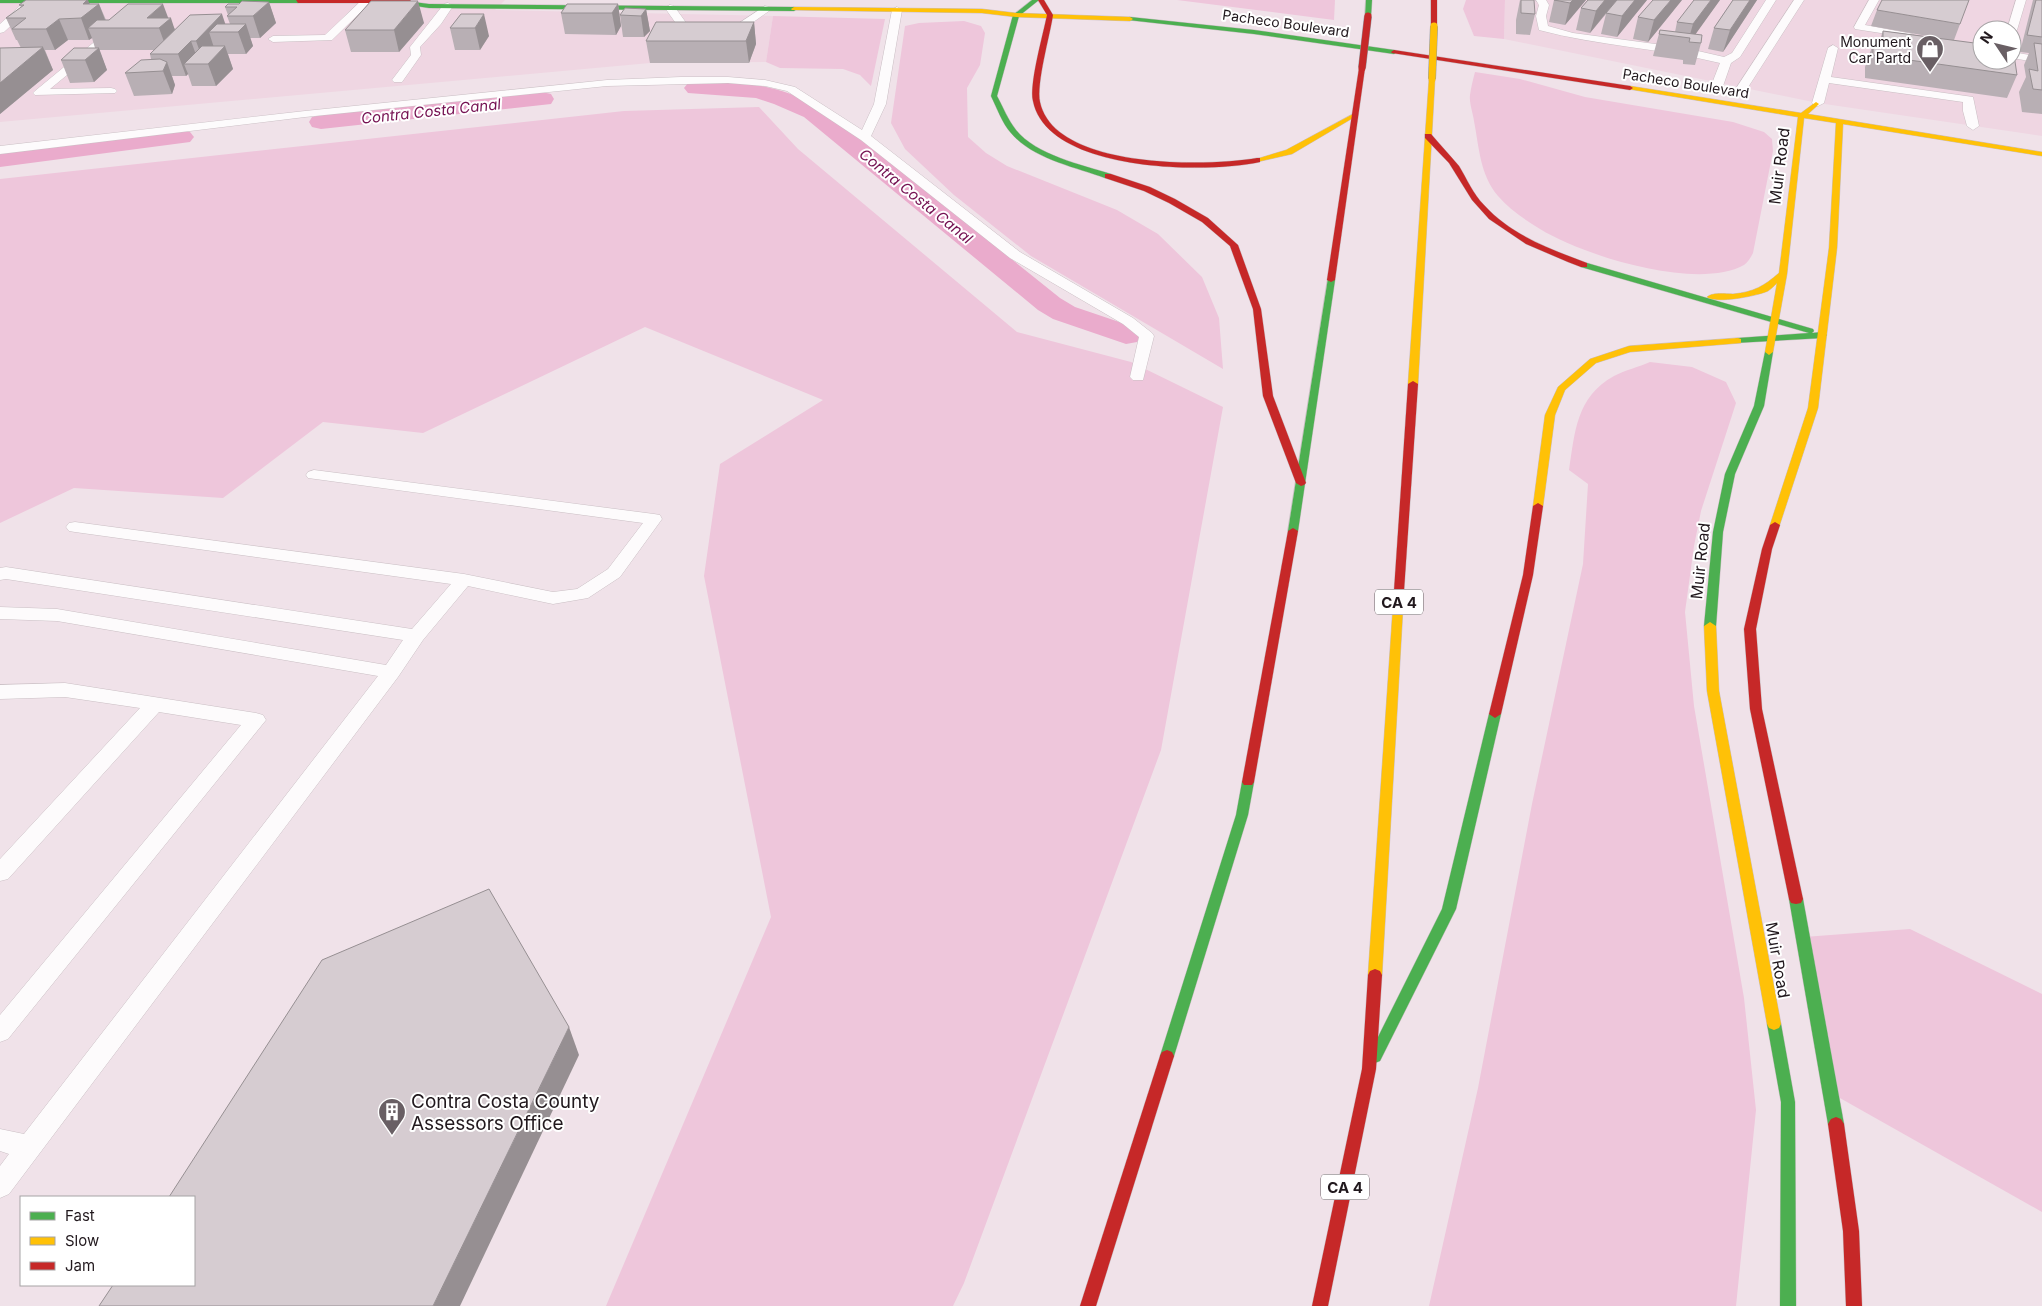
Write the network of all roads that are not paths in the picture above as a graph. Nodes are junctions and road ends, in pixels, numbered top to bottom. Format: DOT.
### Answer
graph roads {
  1 [pos="203,0"];
  2 [pos="420,0"];
  3 [pos="1036,0"];
  4 [pos="1041,0"];
  5 [pos="1369,0"];
  6 [pos="1540,0"];
  7 [pos="1771,0"];
  8 [pos="1798,0"];
  9 [pos="1874,0"];
  10 [pos="2021,0"];
  11 [pos="0,1"];
  12 [pos="33,1"];
  13 [pos="150,1"];
  14 [pos="322,1"];
  15 [pos="1434,1"];
  16 [pos="366,2"];
  17 [pos="398,2"];
  18 [pos="448,6"];
  19 [pos="670,8"];
  20 [pos="765,9"];
  21 [pos="897,10"];
  22 [pos="135,13"];
  23 [pos="1016,14"];
  24 [pos="1050,15"];
  25 [pos="2015,20"];
  26 [pos="120,26"];
  27 [pos="0,30"];
  28 [pos="1352,30"];
  29 [pos="1381,34"];
  30 [pos="1916,38"];
  31 [pos="273,40"];
  32 [pos="1420,40"];
  33 [pos="1449,44"];
  34 [pos="1833,48"];
  35 [pos="2022,57"];
  36 [pos="2042,60"];
  37 [pos="1726,61"];
  38 [pos="1823,79"];
  39 [pos="398,80"];
  40 [pos="1729,88"];
  41 [pos="111,91"];
  42 [pos="1798,100"];
  43 [pos="1823,103"];
  44 [pos="1355,115"];
  45 [pos="1801,117"];
  46 [pos="1840,123"];
  47 [pos="1973,126"];
  48 [pos="1428,136"];
  49 [pos="865,137"];
  50 [pos="0,150"];
  51 [pos="2042,154"];
  52 [pos="1783,274"];
  53 [pos="1667,290"];
  54 [pos="1774,321"];
  55 [pos="1823,335"];
  56 [pos="1771,340"];
  57 [pos="1138,377"];
  58 [pos="314,475"];
  59 [pos="1302,485"];
  60 [pos="75,527"];
  61 [pos="0,574"];
  62 [pos="464,580"];
  63 [pos="0,613"];
  64 [pos="416,636"];
  65 [pos="391,672"];
  66 [pos="0,692"];
  67 [pos="155,704"];
  68 [pos="0,873"];
  69 [pos="0,1032"];
  70 [pos="1369,1069"];
  71 [pos="0,1140"];
  72 [pos="30,1147"];
  73 [pos="0,1186"];
  74 [pos="1088,1306"];
  75 [pos="1320,1306"];
  76 [pos="1788,1306"];
  77 [pos="1854,1306"];
  1 -- 13 [label="main road, Pacheco Boulevard"];
  1 -- 14 [label="main road, Pacheco Boulevard"];
  2 -- 17 [label="main road, Pacheco Boulevard"];
  3 -- 23 [label="main road"];
  4 -- 24 [label="main road"];
  5 -- 44 [label="main road, bridge"];
  6 -- 37 [label="lane"];
  7 -- 37 [label="lane"];
  8 -- 40 [label="lane"];
  9 -- 30 [label="lane"];
  10 -- 25 [label="lane"];
  11 -- 12 [label="main road, Pacheco Boulevard"];
  12 -- 13 [label="main road, Pacheco Boulevard"];
  12 -- 27 [label="lane"];
  13 -- 22 [label="lane"];
  14 -- 16 [label="main road, Pacheco Boulevard"];
  15 -- 48 [label="main road, CA 4, bridge"];
  16 -- 17 [label="main road, Pacheco Boulevard"];
  16 -- 31 [label="lane"];
  17 -- 18 [label="main road, Pacheco Boulevard"];
  18 -- 19 [label="main road, Pacheco Boulevard"];
  18 -- 39 [label="lane"];
  19 -- 20 [label="main road, Pacheco Boulevard"];
  19 -- 20 [label="lane"];
  20 -- 21 [label="main road, Pacheco Boulevard"];
  21 -- 23 [label="main road, Pacheco Boulevard"];
  21 -- 49 [label="lane"];
  23 -- 24 [label="main road, Pacheco Boulevard"];
  23 -- 59 [label="main road"];
  24 -- 44 [label="main road"];
  24 -- 45 [label="main road, Pacheco Boulevard"];
  26 -- 41 [label="lane"];
  28 -- 29 [label="main road, Pacheco Boulevard"];
  32 -- 33 [label="main road"];
  34 -- 38 [label="lane"];
  35 -- 36 [label="lane"];
  37 -- 40 [label="lane"];
  38 -- 43 [label="lane"];
  38 -- 47 [label="lane"];
  42 -- 43 [label="main road"];
  43 -- 45 [label="main road, Muir Road"];
  43 -- 46 [label="main road"];
  44 -- 59 [label="main road"];
  45 -- 46 [label="main road, Pacheco Boulevard"];
  45 -- 52 [label="main road, Muir Road"];
  46 -- 51 [label="main road, Pacheco Boulevard"];
  46 -- 55 [label="main road, Muir Road"];
  48 -- 53 [label="main road"];
  48 -- 70 [label="main road, CA 4"];
  49 -- 50 [label="lane"];
  49 -- 57 [label="lane"];
  52 -- 53 [label="main road"];
  52 -- 54 [label="main road, Muir Road"];
  53 -- 54 [label="main road"];
  54 -- 55 [label="main road"];
  54 -- 56 [label="main road, Muir Road"];
  55 -- 56 [label="main road"];
  55 -- 77 [label="main road, Muir Road"];
  56 -- 70 [label="main road"];
  56 -- 76 [label="main road, Muir Road"];
  58 -- 62 [label="lane"];
  59 -- 74 [label="main road"];
  60 -- 62 [label="lane"];
  61 -- 64 [label="lane"];
  62 -- 64 [label="lane"];
  63 -- 65 [label="lane"];
  64 -- 65 [label="lane"];
  65 -- 72 [label="lane"];
  66 -- 67 [label="lane"];
  67 -- 68 [label="lane"];
  67 -- 69 [label="lane"];
  70 -- 75 [label="main road, CA 4"];
  71 -- 72 [label="lane"];
  72 -- 73 [label="lane"];
}
